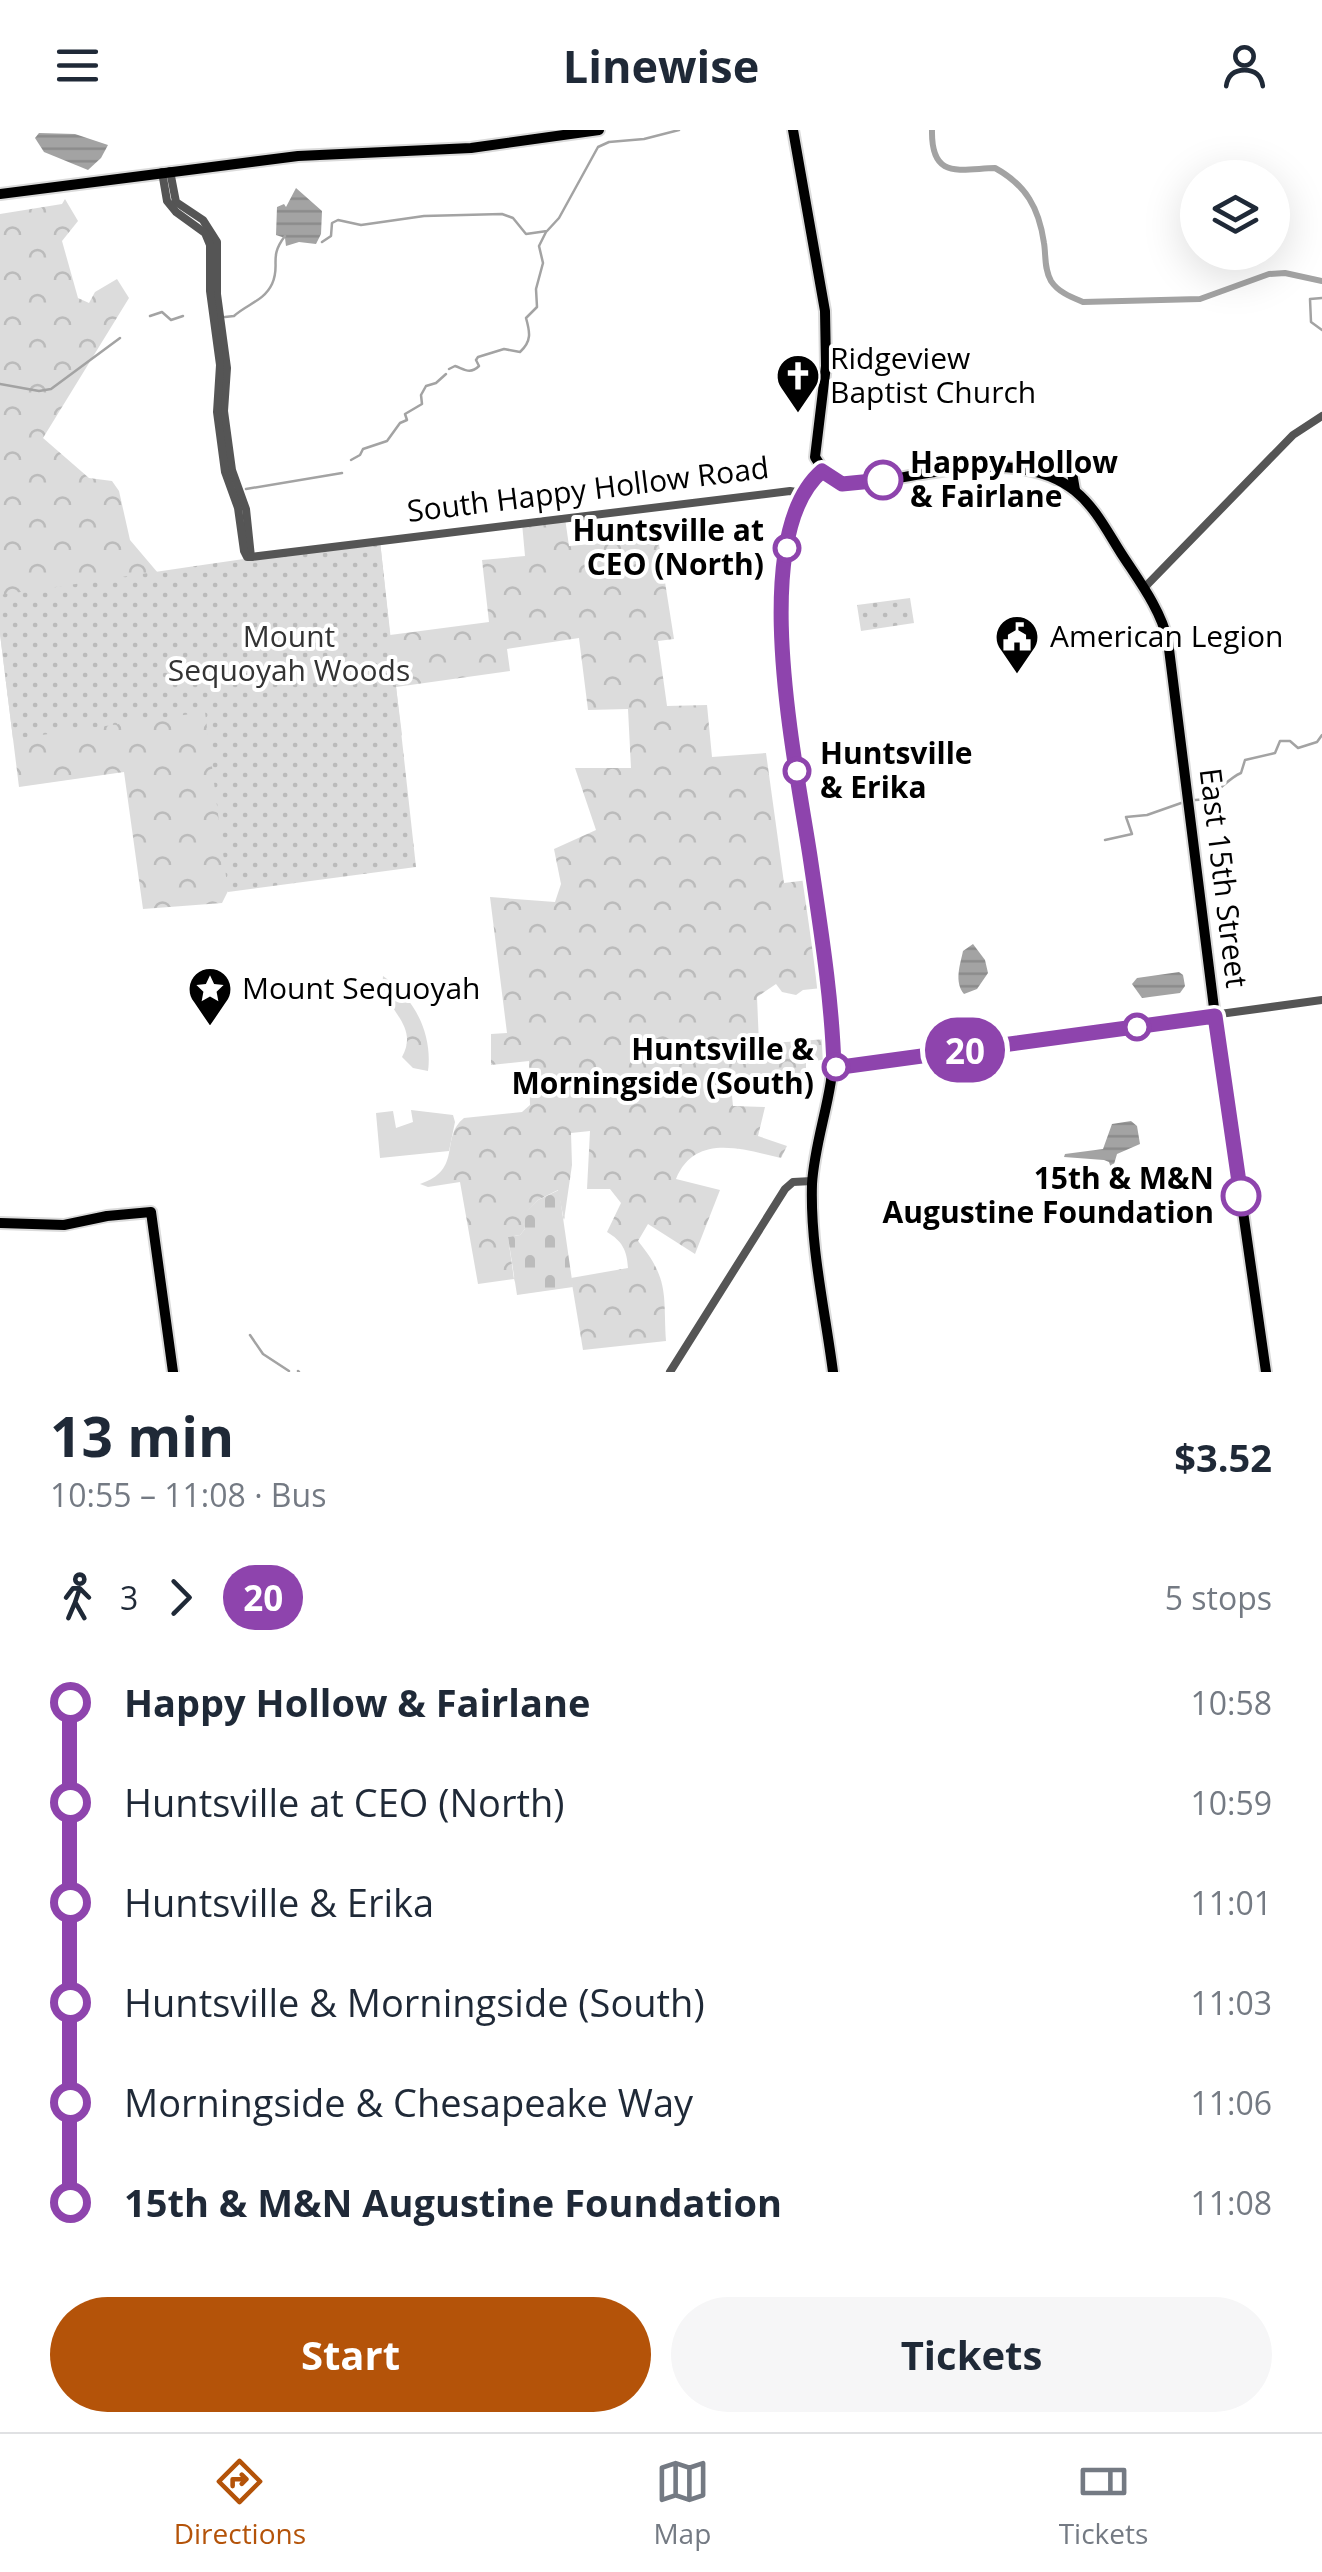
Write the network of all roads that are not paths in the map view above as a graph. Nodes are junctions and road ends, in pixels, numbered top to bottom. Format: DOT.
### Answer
graph roads {
  1 [pos="599,130"];
  2 [pos="793,130"];
  3 [pos="523,136"];
  4 [pos="166,171"];
  5 [pos="0,194"];
  6 [pos="1322,416"];
  7 [pos="822,471"];
  8 [pos="1048,475"];
  9 [pos="1076,491"];
  10 [pos="803,493"];
  11 [pos="1132,570"];
  12 [pos="1159,572"];
  13 [pos="1144,588"];
  14 [pos="1322,1000"];
  15 [pos="1215,1016"];
  16 [pos="834,1068"];
  17 [pos="812,1182"];
  18 [pos="0,1223"];
  19 [pos="172,1372"];
  20 [pos="670,1372"];
  21 [pos="833,1372"];
  22 [pos="1266,1372"];
  1 -- 3 [label="main road"];
  2 -- 7 [label="main road"];
  3 -- 4 [label="main road"];
  4 -- 5 [label="main road"];
  4 -- 10 [label="street, South Happy Hollow Road"];
  6 -- 12 [label="street"];
  7 -- 8 [label="main road"];
  7 -- 10 [label="main road"];
  8 -- 9 [label="main road, East 15th Street"];
  8 -- 9 [label="main road"];
  9 -- 11 [label="main road, East 15th Street"];
  10 -- 16 [label="main road"];
  11 -- 12 [label="street"];
  11 -- 13 [label="main road, East 15th Street"];
  12 -- 13 [label="street"];
  13 -- 15 [label="main road, East 15th Street"];
  14 -- 15 [label="street"];
  15 -- 16 [label="street"];
  15 -- 22 [label="main road, East 15th Street"];
  16 -- 17 [label="main road"];
  17 -- 20 [label="street"];
  17 -- 21 [label="main road"];
  18 -- 19 [label="main road"];
}
